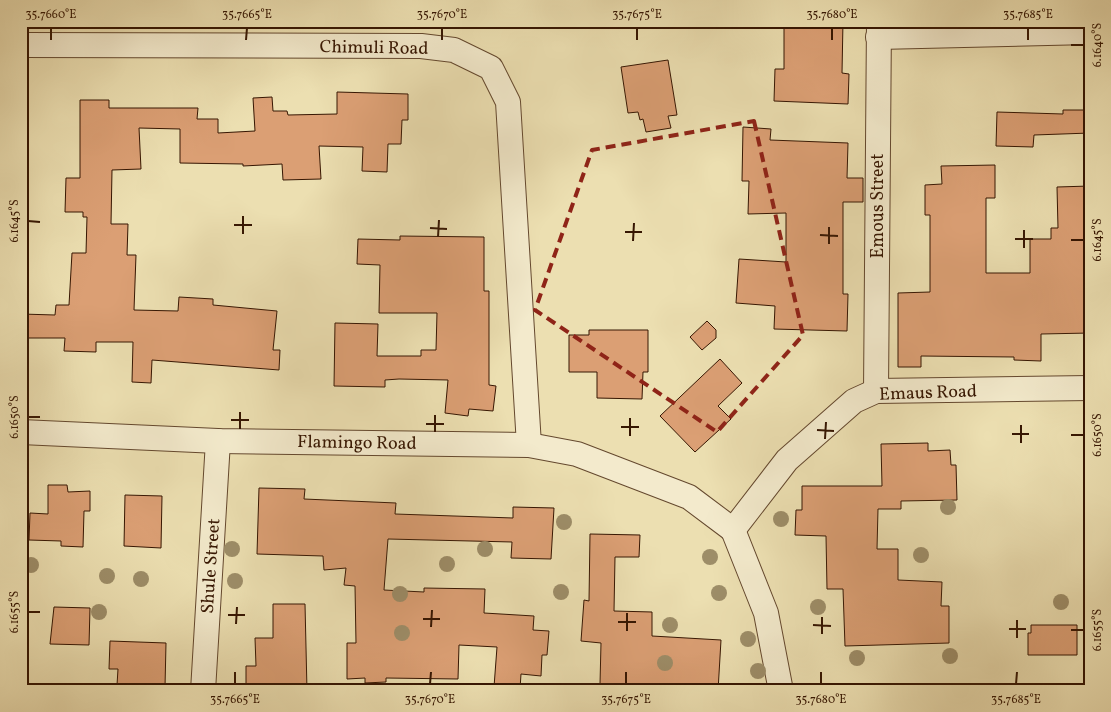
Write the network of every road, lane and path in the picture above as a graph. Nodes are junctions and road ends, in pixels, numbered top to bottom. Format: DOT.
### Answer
graph roads {
  1 [pos="878,29"];
  2 [pos="1090,32"];
  3 [pos="21,45"];
  4 [pos="1090,388"];
  5 [pos="876,391"];
  6 [pos="21,432"];
  7 [pos="218,441"];
  8 [pos="529,445"];
  9 [pos="733,530"];
  10 [pos="203,691"];
  11 [pos="781,691"];
  1 -- 2 [label="street"];
  1 -- 5 [label="street, Emous Street"];
  3 -- 8 [label="street, Chimuli Road"];
  4 -- 5 [label="street, Emaus Road"];
  5 -- 9 [label="street, Emaus Road"];
  6 -- 7 [label="street, Flamingo Road"];
  7 -- 8 [label="street, Flamingo Road"];
  7 -- 10 [label="street, Shule Street"];
  8 -- 9 [label="street, Flamingo Road"];
  9 -- 11 [label="street"];
}
